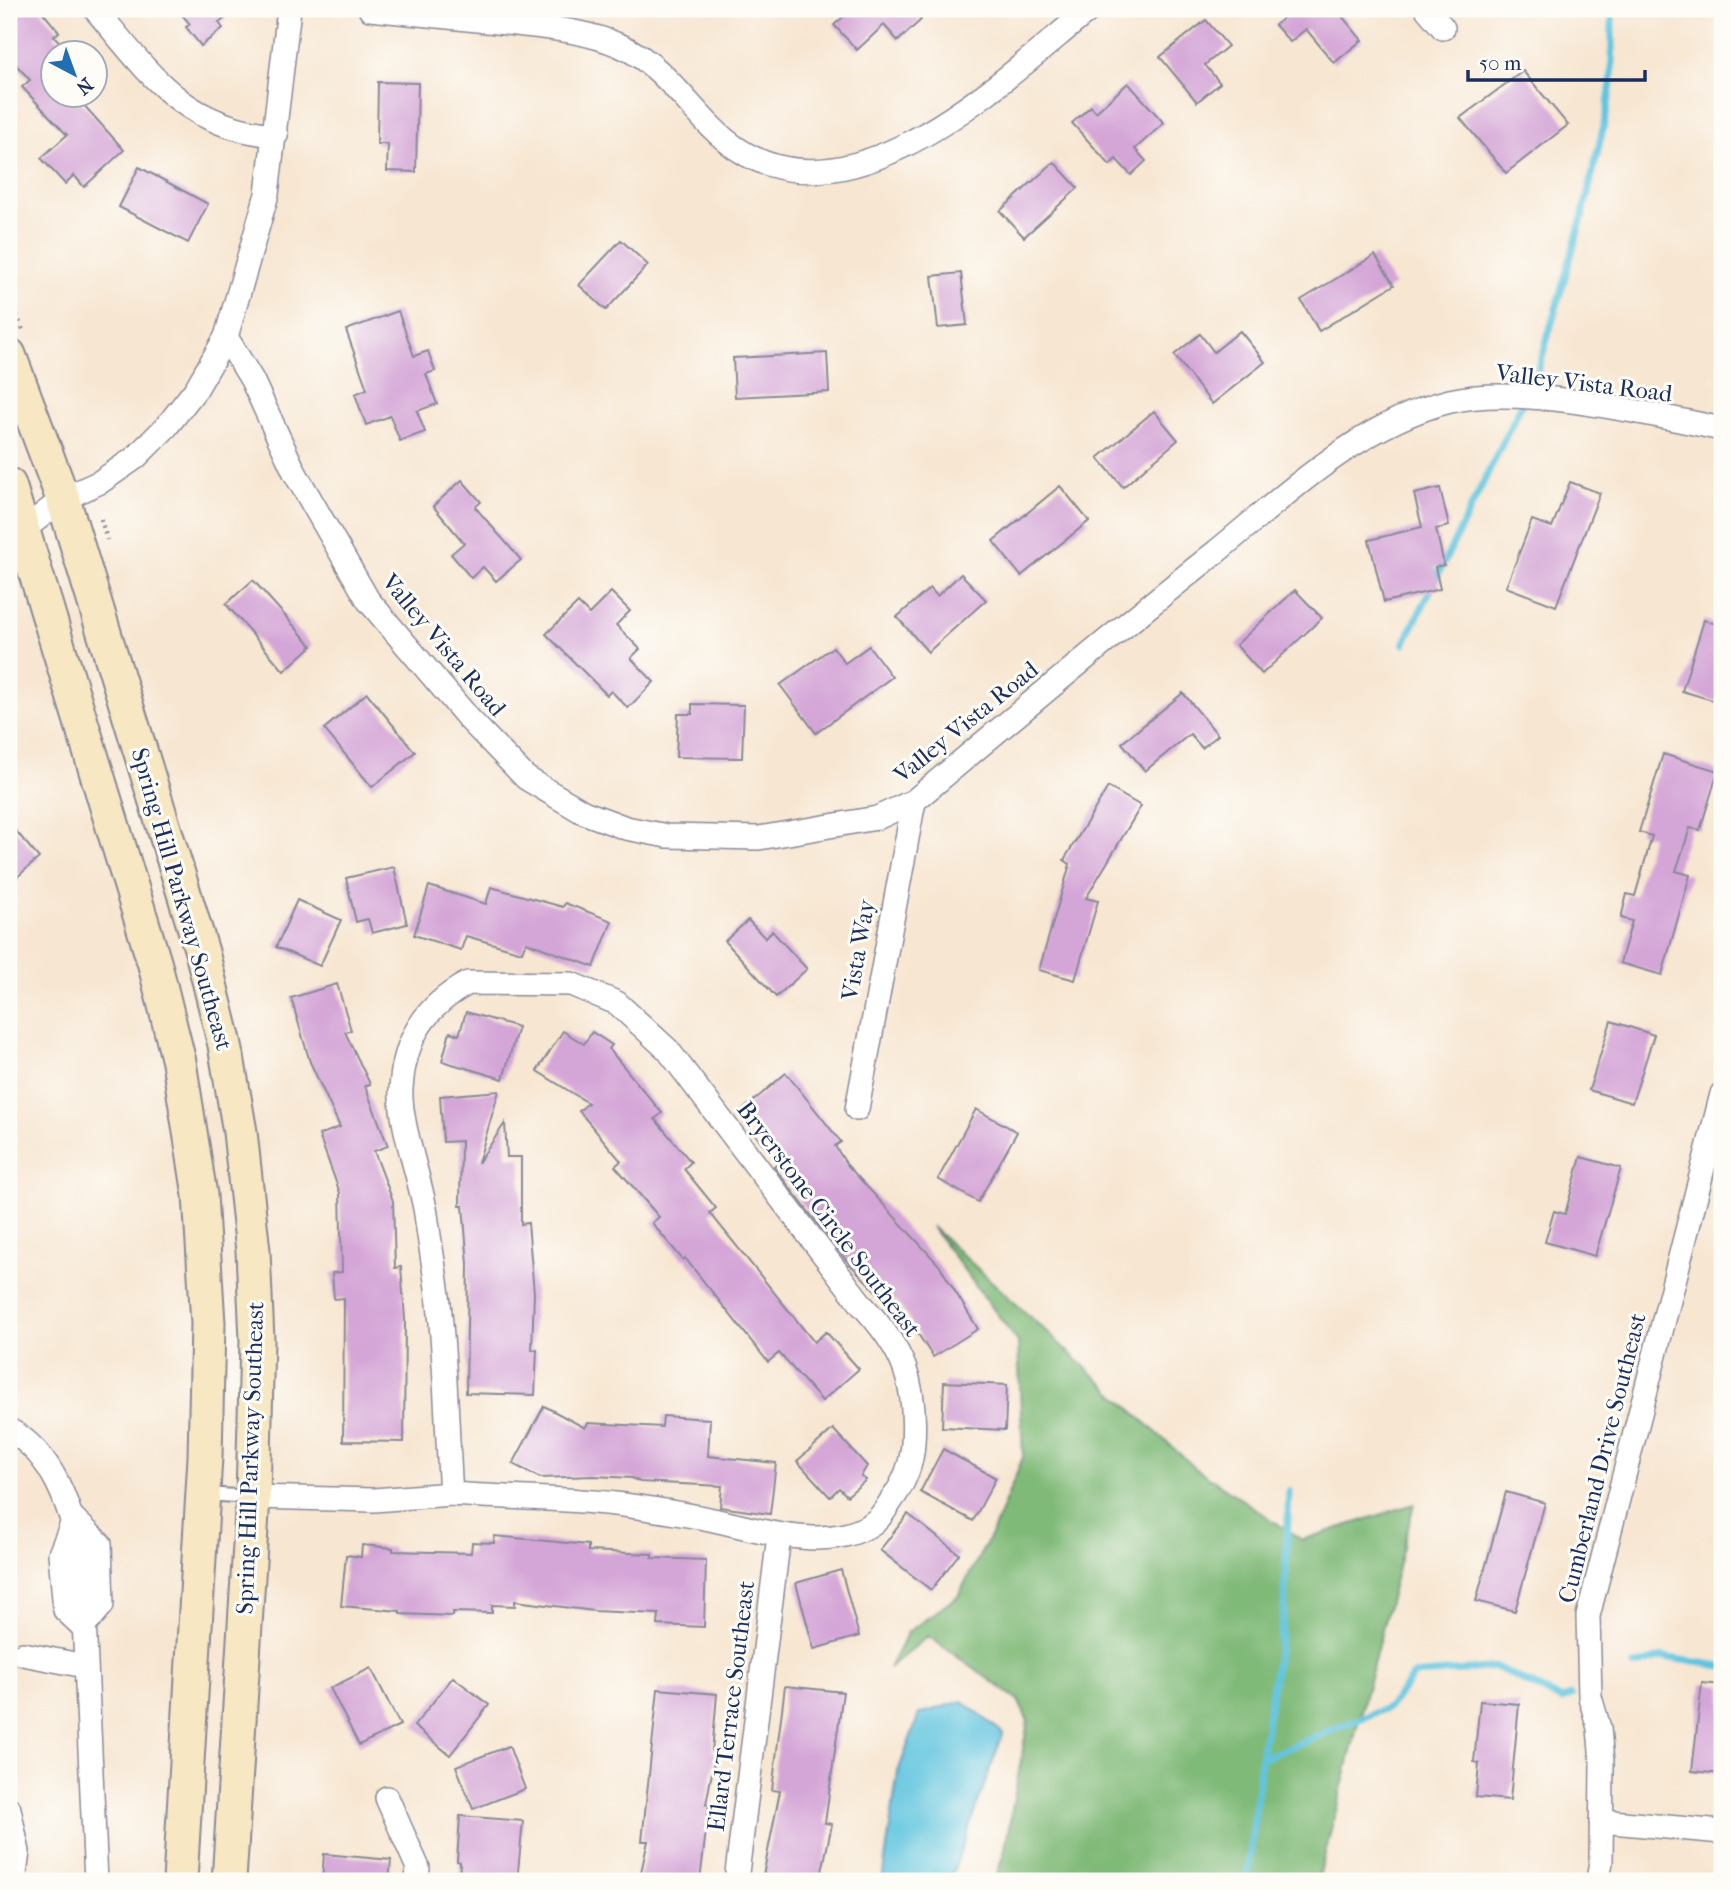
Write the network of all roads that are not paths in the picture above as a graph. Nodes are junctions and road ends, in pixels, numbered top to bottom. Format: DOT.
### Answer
graph roads {
  1 [pos="95,9"];
  2 [pos="289,9"];
  3 [pos="370,9"];
  4 [pos="1090,9"];
  5 [pos="1427,9"];
  6 [pos="1443,28"];
  7 [pos="276,135"];
  8 [pos="226,337"];
  9 [pos="9,355"];
  10 [pos="1722,429"];
  11 [pos="9,485"];
  12 [pos="63,499"];
  13 [pos="16,533"];
  14 [pos="914,801"];
  15 [pos="1722,1094"];
  16 [pos="857,1109"];
  17 [pos="9,1430"];
  18 [pos="204,1494"];
  19 [pos="451,1494"];
  20 [pos="253,1497"];
  21 [pos="74,1519"];
  22 [pos="779,1536"];
  23 [pos="83,1627"];
  24 [pos="23,1654"];
  25 [pos="85,1666"];
  26 [pos="387,1798"];
  27 [pos="9,1809"];
  28 [pos="1601,1821"];
  29 [pos="1722,1832"];
  30 [pos="14,1881"];
  31 [pos="96,1881"];
  32 [pos="180,1881"];
  33 [pos="229,1881"];
  34 [pos="417,1881"];
  35 [pos="736,1881"];
  36 [pos="1598,1881"];
  1 -- 7 [label="street"];
  2 -- 7 [label="street"];
  3 -- 4 [label="street"];
  5 -- 6 [label="street"];
  7 -- 8 [label="street"];
  8 -- 12 [label="street"];
  8 -- 14 [label="street, Valley Vista Road"];
  9 -- 12 [label="street, Spring Hill Parkway Southeast"];
  10 -- 14 [label="street, Valley Vista Road"];
  11 -- 13 [label="street, Spring Hill Parkway Southeast"];
  12 -- 13 [label="street"];
  12 -- 20 [label="street, Spring Hill Parkway Southeast"];
  13 -- 18 [label="street, Spring Hill Parkway Southeast"];
  14 -- 16 [label="street, Vista Way"];
  15 -- 28 [label="street, Cumberland Drive Southeast"];
  17 -- 21 [label="street"];
  18 -- 20 [label="lane"];
  18 -- 32 [label="street, Spring Hill Parkway Southeast"];
  19 -- 20 [label="street"];
  19 -- 22 [label="street, Bryerstone Circle Southeast"];
  19 -- 22 [label="street, Bryerstone Circle Southeast"];
  20 -- 33 [label="street, Spring Hill Parkway Southeast"];
  21 -- 23 [label="street"];
  21 -- 23 [label="street"];
  22 -- 35 [label="street, Ellard Terrace Southeast"];
  23 -- 25 [label="street"];
  24 -- 25 [label="street"];
  25 -- 31 [label="street"];
  26 -- 34 [label="street"];
  27 -- 30 [label="street"];
  28 -- 29 [label="street"];
  28 -- 36 [label="street, Cumberland Drive Southeast"];
}
